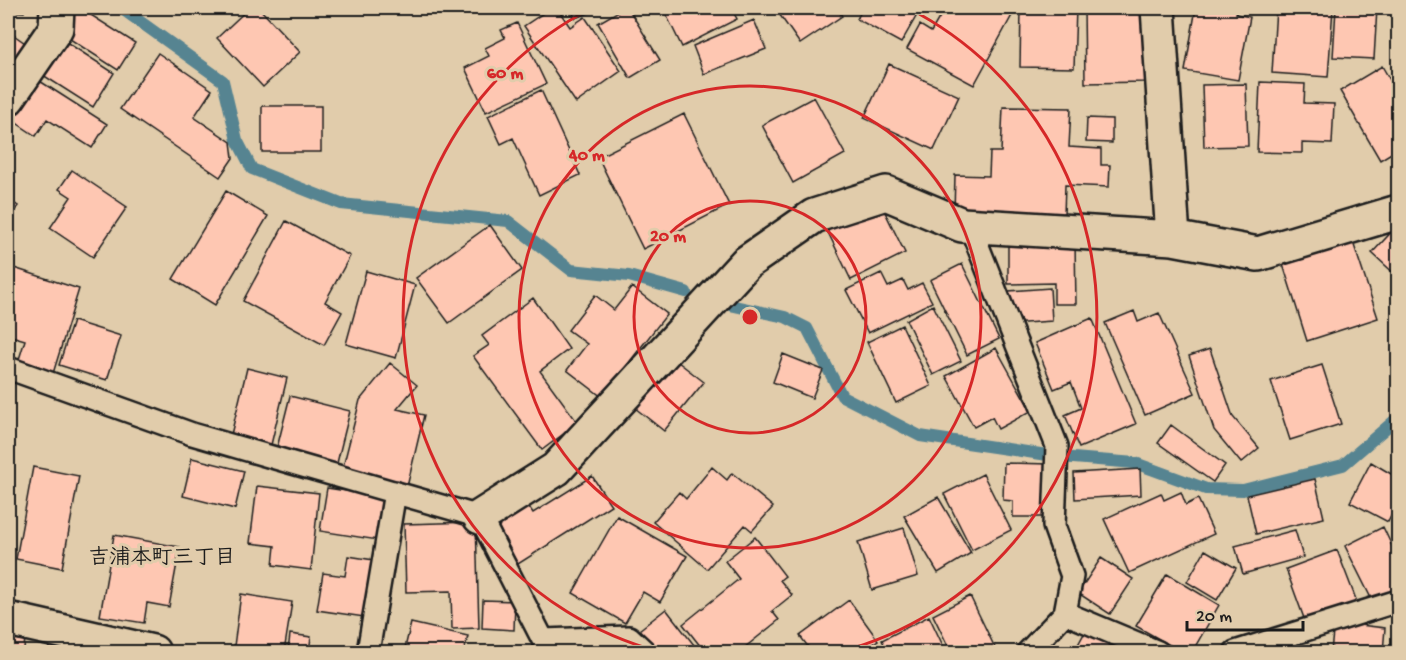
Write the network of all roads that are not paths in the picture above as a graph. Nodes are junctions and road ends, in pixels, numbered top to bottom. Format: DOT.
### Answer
graph roads {
  1 [pos="57,8"];
  2 [pos="1158,8"];
  3 [pos="8,98"];
  4 [pos="1398,212"];
  5 [pos="970,226"];
  6 [pos="1173,238"];
  7 [pos="8,368"];
  8 [pos="395,492"];
  9 [pos="480,517"];
  10 [pos="1398,601"];
  11 [pos="1065,613"];
  12 [pos="8,619"];
  13 [pos="542,646"];
  14 [pos="153,652"];
  15 [pos="368,652"];
  16 [pos="645,652"];
  17 [pos="1028,652"];
  18 [pos="1158,652"];
  19 [pos="1235,652"];
  1 -- 3 [label="street"];
  2 -- 6 [label="street"];
  4 -- 6 [label="street"];
  5 -- 6 [label="street"];
  5 -- 9 [label="street"];
  5 -- 11 [label="lane"];
  7 -- 8 [label="lane"];
  8 -- 9 [label="lane"];
  8 -- 15 [label="lane"];
  9 -- 13 [label="lane"];
  10 -- 19 [label="lane"];
  11 -- 17 [label="lane"];
  11 -- 18 [label="lane"];
  12 -- 14 [label="street"];
  13 -- 16 [label="lane"];
}
